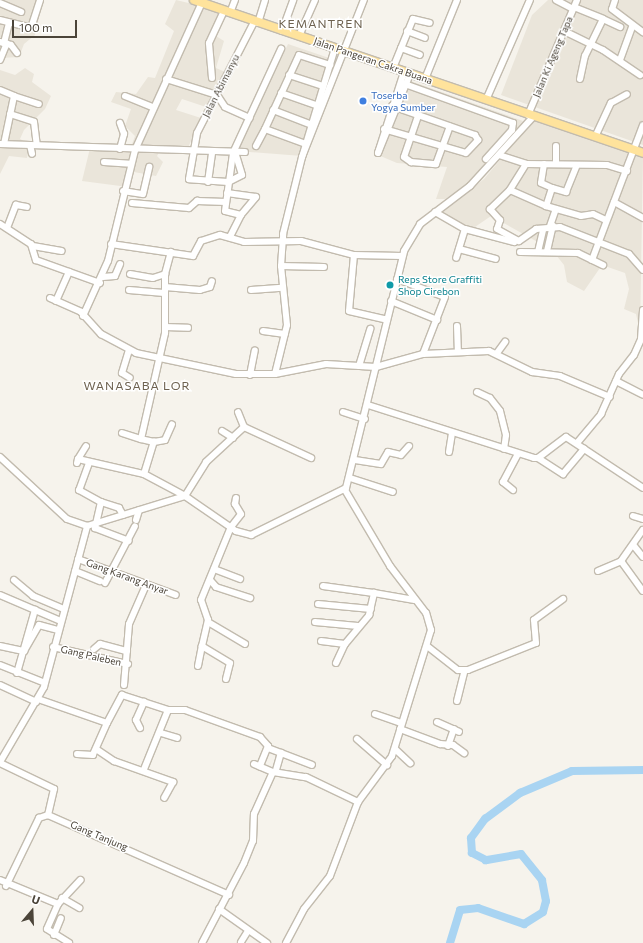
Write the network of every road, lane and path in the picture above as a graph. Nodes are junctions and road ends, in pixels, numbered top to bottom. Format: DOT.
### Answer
graph roads {
  1 [pos="40,0"];
  2 [pos="235,0"];
  3 [pos="265,0"];
  4 [pos="293,0"];
  5 [pos="315,0"];
  6 [pos="364,0"];
  7 [pos="457,0"];
  8 [pos="530,0"];
  9 [pos="556,0"];
  10 [pos="577,0"];
  11 [pos="615,0"];
  12 [pos="199,1"];
  13 [pos="0,3"];
  14 [pos="574,8"];
  15 [pos="21,12"];
  16 [pos="227,12"];
  17 [pos="603,19"];
  18 [pos="0,20"];
  19 [pos="9,22"];
  20 [pos="256,22"];
  21 [pos="430,23"];
  22 [pos="633,25"];
  23 [pos="620,27"];
  24 [pos="282,31"];
  25 [pos="408,31"];
  26 [pos="564,31"];
  27 [pos="643,32"];
  28 [pos="298,36"];
  29 [pos="426,38"];
  30 [pos="3,43"];
  31 [pos="590,45"];
  32 [pos="401,48"];
  33 [pos="281,49"];
  34 [pos="338,49"];
  35 [pos="17,53"];
  36 [pos="420,55"];
  37 [pos="0,60"];
  38 [pos="620,60"];
  39 [pos="330,65"];
  40 [pos="393,68"];
  41 [pos="407,73"];
  42 [pos="289,75"];
  43 [pos="640,75"];
  44 [pos="212,78"];
  45 [pos="166,79"];
  46 [pos="425,79"];
  47 [pos="580,79"];
  48 [pos="403,84"];
  49 [pos="323,86"];
  50 [pos="0,90"];
  51 [pos="281,93"];
  52 [pos="627,94"];
  53 [pos="216,95"];
  54 [pos="14,96"];
  55 [pos="125,96"];
  56 [pos="486,100"];
  57 [pos="39,104"];
  58 [pos="316,105"];
  59 [pos="394,107"];
  60 [pos="154,108"];
  61 [pos="273,110"];
  62 [pos="10,114"];
  63 [pos="418,116"];
  64 [pos="531,116"];
  65 [pos="250,118"];
  66 [pos="120,123"];
  67 [pos="310,124"];
  68 [pos="643,124"];
  69 [pos="450,126"];
  70 [pos="265,129"];
  71 [pos="3,135"];
  72 [pos="411,137"];
  73 [pos="595,137"];
  74 [pos="508,141"];
  75 [pos="303,143"];
  76 [pos="2,144"];
  77 [pos="34,145"];
  78 [pos="256,146"];
  79 [pos="444,146"];
  80 [pos="556,146"];
  81 [pos="120,149"];
  82 [pos="134,150"];
  83 [pos="192,152"];
  84 [pos="234,152"];
  85 [pos="245,152"];
  86 [pos="639,152"];
  87 [pos="212,153"];
  88 [pos="32,154"];
  89 [pos="499,155"];
  90 [pos="302,157"];
  91 [pos="486,159"];
  92 [pos="104,162"];
  93 [pos="130,164"];
  94 [pos="530,164"];
  95 [pos="544,164"];
  96 [pos="556,164"];
  97 [pos="577,165"];
  98 [pos="149,167"];
  99 [pos="627,171"];
  100 [pos="208,182"];
  101 [pos="228,182"];
  102 [pos="552,188"];
  103 [pos="510,190"];
  104 [pos="123,191"];
  105 [pos="227,193"];
  106 [pos="226,202"];
  107 [pos="614,202"];
  108 [pos="132,203"];
  109 [pos="546,206"];
  110 [pos="27,207"];
  111 [pos="556,209"];
  112 [pos="435,212"];
  113 [pos="240,215"];
  114 [pos="643,218"];
  115 [pos="606,220"];
  116 [pos="0,224"];
  117 [pos="552,226"];
  118 [pos="7,228"];
  119 [pos="465,229"];
  120 [pos="543,231"];
  121 [pos="230,238"];
  122 [pos="283,241"];
  123 [pos="598,241"];
  124 [pos="514,242"];
  125 [pos="111,244"];
  126 [pos="33,246"];
  127 [pos="459,249"];
  128 [pos="62,251"];
  129 [pos="547,251"];
  130 [pos="170,252"];
  131 [pos="520,252"];
  132 [pos="538,252"];
  133 [pos="354,255"];
  134 [pos="402,256"];
  135 [pos="456,258"];
  136 [pos="496,259"];
  137 [pos="592,260"];
  138 [pos="120,264"];
  139 [pos="603,265"];
  140 [pos="281,266"];
  141 [pos="324,267"];
  142 [pos="643,270"];
  143 [pos="69,272"];
  144 [pos="130,274"];
  145 [pos="165,274"];
  146 [pos="397,279"];
  147 [pos="101,280"];
  148 [pos="212,281"];
  149 [pos="282,288"];
  150 [pos="129,290"];
  151 [pos="164,290"];
  152 [pos="252,290"];
  153 [pos="391,301"];
  154 [pos="643,310"];
  155 [pos="83,316"];
  156 [pos="387,320"];
  157 [pos="437,320"];
  158 [pos="456,326"];
  159 [pos="166,327"];
  160 [pos="188,328"];
  161 [pos="370,329"];
  162 [pos="263,331"];
  163 [pos="285,334"];
  164 [pos="505,342"];
  165 [pos="129,350"];
  166 [pos="255,350"];
  167 [pos="458,352"];
  168 [pos="497,353"];
  169 [pos="423,354"];
  170 [pos="159,360"];
  171 [pos="359,366"];
  172 [pos="376,367"];
  173 [pos="275,374"];
  174 [pos="250,375"];
  175 [pos="130,378"];
  176 [pos="616,381"];
  177 [pos="477,392"];
  178 [pos="643,395"];
  179 [pos="610,397"];
  180 [pos="368,405"];
  181 [pos="238,412"];
  182 [pos="343,412"];
  183 [pos="365,419"];
  184 [pos="172,424"];
  185 [pos="244,427"];
  186 [pos="222,431"];
  187 [pos="122,433"];
  188 [pos="452,434"];
  189 [pos="234,438"];
  190 [pos="141,439"];
  191 [pos="154,442"];
  192 [pos="577,443"];
  193 [pos="86,446"];
  194 [pos="409,446"];
  195 [pos="504,449"];
  196 [pos="584,449"];
  197 [pos="449,452"];
  198 [pos="518,454"];
  199 [pos="0,457"];
  200 [pos="311,458"];
  201 [pos="538,458"];
  202 [pos="355,460"];
  203 [pos="89,463"];
  204 [pos="144,474"];
  205 [pos="350,478"];
  206 [pos="643,488"];
  207 [pos="344,490"];
  208 [pos="513,490"];
  209 [pos="393,492"];
  210 [pos="185,496"];
  211 [pos="236,498"];
  212 [pos="101,502"];
  213 [pos="139,510"];
  214 [pos="123,515"];
  215 [pos="633,516"];
  216 [pos="643,519"];
  217 [pos="95,522"];
  218 [pos="87,526"];
  219 [pos="231,527"];
  220 [pos="643,530"];
  221 [pos="129,541"];
  222 [pos="634,546"];
  223 [pos="643,557"];
  224 [pos="78,558"];
  225 [pos="621,561"];
  226 [pos="214,569"];
  227 [pos="75,571"];
  228 [pos="598,571"];
  229 [pos="112,572"];
  230 [pos="240,579"];
  231 [pos="14,580"];
  232 [pos="210,580"];
  233 [pos="146,585"];
  234 [pos="323,586"];
  235 [pos="643,591"];
  236 [pos="374,593"];
  237 [pos="0,595"];
  238 [pos="176,595"];
  239 [pos="411,596"];
  240 [pos="250,598"];
  241 [pos="563,599"];
  242 [pos="318,604"];
  243 [pos="64,609"];
  244 [pos="371,609"];
  245 [pos="35,610"];
  246 [pos="61,621"];
  247 [pos="208,622"];
  248 [pos="315,622"];
  249 [pos="358,626"];
  250 [pos="58,630"];
  251 [pos="321,641"];
  252 [pos="245,644"];
  253 [pos="345,644"];
  254 [pos="0,646"];
  255 [pos="202,646"];
  256 [pos="427,646"];
  257 [pos="53,647"];
  258 [pos="94,649"];
  259 [pos="127,651"];
  260 [pos="23,652"];
  261 [pos="336,663"];
  262 [pos="128,664"];
  263 [pos="0,665"];
  264 [pos="198,666"];
  265 [pos="464,672"];
  266 [pos="17,673"];
  267 [pos="226,679"];
  268 [pos="45,683"];
  269 [pos="124,685"];
  270 [pos="0,686"];
  271 [pos="37,700"];
  272 [pos="456,701"];
  273 [pos="144,702"];
  274 [pos="168,710"];
  275 [pos="375,714"];
  276 [pos="389,719"];
  277 [pos="437,722"];
  278 [pos="107,724"];
  279 [pos="384,724"];
  280 [pos="400,726"];
  281 [pos="140,728"];
  282 [pos="161,733"];
  283 [pos="177,738"];
  284 [pos="357,739"];
  285 [pos="448,746"];
  286 [pos="268,748"];
  287 [pos="96,749"];
  288 [pos="395,749"];
  289 [pos="281,752"];
  290 [pos="464,753"];
  291 [pos="76,754"];
  292 [pos="0,762"];
  293 [pos="410,763"];
  294 [pos="312,765"];
  295 [pos="387,765"];
  296 [pos="144,769"];
  297 [pos="274,771"];
  298 [pos="164,798"];
  299 [pos="358,802"];
  300 [pos="48,815"];
  301 [pos="0,880"];
  302 [pos="80,880"];
  303 [pos="6,886"];
  304 [pos="229,895"];
  305 [pos="62,898"];
  306 [pos="58,904"];
  307 [pos="79,908"];
  308 [pos="219,909"];
  309 [pos="61,918"];
  310 [pos="248,932"];
  311 [pos="54,935"];
  312 [pos="241,942"];
  313 [pos="69,943"];
  314 [pos="202,943"];
  315 [pos="267,943"];
  316 [pos="286,943"];
  1 -- 19 [label="street"];
  2 -- 16 [label="street"];
  3 -- 20 [label="street, Jalan Abimanyu"];
  4 -- 24 [label="street"];
  5 -- 28 [label="street"];
  6 -- 34 [label="street"];
  7 -- 46 [label="street"];
  8 -- 56 [label="street"];
  9 -- 14 [label="street"];
  10 -- 14 [label="street, Jalan Ki Ageng Tapa"];
  11 -- 22 [label="street"];
  12 -- 16 [label="main road, Jalan Pangeran Cakra Buana"];
  12 -- 45 [label="street"];
  13 -- 15 [label="street"];
  14 -- 17 [label="street"];
  14 -- 26 [label="street, Jalan Ki Ageng Tapa"];
  16 -- 20 [label="main road, Jalan Pangeran Cakra Buana"];
  16 -- 44 [label="street"];
  17 -- 23 [label="street"];
  17 -- 31 [label="street"];
  18 -- 19 [label="street"];
  19 -- 30 [label="street"];
  20 -- 24 [label="main road, Jalan Pangeran Cakra Buana"];
  20 -- 53 [label="street, Jalan Abimanyu"];
  21 -- 25 [label="street"];
  22 -- 27 [label="street"];
  22 -- 38 [label="street"];
  24 -- 28 [label="main road, Jalan Pangeran Cakra Buana"];
  25 -- 29 [label="street"];
  25 -- 32 [label="street"];
  26 -- 31 [label="street"];
  26 -- 64 [label="street, Jalan Ki Ageng Tapa"];
  28 -- 34 [label="main road, Jalan Pangeran Cakra Buana"];
  30 -- 35 [label="street"];
  30 -- 37 [label="street"];
  31 -- 38 [label="street"];
  31 -- 47 [label="street"];
  32 -- 36 [label="street"];
  32 -- 40 [label="street"];
  33 -- 65 [label="street"];
  34 -- 39 [label="street"];
  34 -- 40 [label="main road, Jalan Pangeran Cakra Buana"];
  34 -- 90 [label="street"];
  38 -- 43 [label="street"];
  39 -- 42 [label="street"];
  39 -- 49 [label="street"];
  40 -- 41 [label="main road, Jalan Pangeran Cakra Buana"];
  41 -- 46 [label="main road, Jalan Pangeran Cakra Buana"];
  41 -- 48 [label="street"];
  42 -- 49 [label="street"];
  42 -- 51 [label="street"];
  45 -- 53 [label="street"];
  45 -- 60 [label="street"];
  46 -- 56 [label="main road, Jalan Pangeran Cakra Buana"];
  48 -- 59 [label="street"];
  48 -- 74 [label="street"];
  49 -- 58 [label="street"];
  50 -- 54 [label="street"];
  51 -- 58 [label="street"];
  51 -- 61 [label="street"];
  52 -- 73 [label="street"];
  53 -- 65 [label="street"];
  53 -- 83 [label="street, Jalan Abimanyu"];
  54 -- 57 [label="street"];
  54 -- 62 [label="street"];
  55 -- 60 [label="street"];
  56 -- 64 [label="main road, Jalan Pangeran Cakra Buana"];
  58 -- 67 [label="street"];
  59 -- 63 [label="street"];
  59 -- 72 [label="street"];
  60 -- 82 [label="street"];
  61 -- 67 [label="street"];
  61 -- 70 [label="street"];
  62 -- 71 [label="street"];
  62 -- 77 [label="street"];
  63 -- 69 [label="street"];
  63 -- 72 [label="street"];
  64 -- 73 [label="main road, Jalan Pangeran Cakra Buana"];
  64 -- 74 [label="street, Jalan Ki Ageng Tapa"];
  65 -- 84 [label="street"];
  66 -- 81 [label="street"];
  67 -- 75 [label="street"];
  68 -- 86 [label="street"];
  69 -- 79 [label="street"];
  69 -- 79 [label="street"];
  70 -- 75 [label="street"];
  70 -- 78 [label="street"];
  71 -- 76 [label="street"];
  72 -- 79 [label="street"];
  72 -- 79 [label="street"];
  73 -- 86 [label="main road, Jalan Pangeran Cakra Buana"];
  74 -- 89 [label="street"];
  74 -- 91 [label="street"];
  75 -- 90 [label="street"];
  76 -- 77 [label="street"];
  77 -- 81 [label="street"];
  77 -- 88 [label="street"];
  80 -- 96 [label="street"];
  81 -- 82 [label="street"];
  82 -- 83 [label="street"];
  82 -- 93 [label="street"];
  83 -- 87 [label="street"];
  83 -- 100 [label="street, Jalan Abimanyu"];
  84 -- 85 [label="street"];
  84 -- 87 [label="street"];
  84 -- 101 [label="street"];
  84 -- 101 [label="street"];
  86 -- 99 [label="street"];
  87 -- 100 [label="street"];
  89 -- 94 [label="street"];
  89 -- 112 [label="street"];
  90 -- 122 [label="street"];
  92 -- 93 [label="street"];
  93 -- 104 [label="street"];
  94 -- 95 [label="street"];
  94 -- 103 [label="street"];
  95 -- 96 [label="street"];
  95 -- 102 [label="street"];
  96 -- 97 [label="street"];
  97 -- 99 [label="street"];
  97 -- 102 [label="street"];
  98 -- 104 [label="street"];
  99 -- 107 [label="street"];
  100 -- 101 [label="street"];
  101 -- 105 [label="street"];
  102 -- 109 [label="street"];
  103 -- 109 [label="street"];
  103 -- 120 [label="street"];
  104 -- 125 [label="street"];
  105 -- 106 [label="street"];
  105 -- 113 [label="street"];
  106 -- 108 [label="street"];
  106 -- 113 [label="street"];
  107 -- 114 [label="street"];
  107 -- 115 [label="street"];
  109 -- 111 [label="street"];
  110 -- 118 [label="street"];
  111 -- 115 [label="street"];
  111 -- 117 [label="street"];
  112 -- 119 [label="street"];
  112 -- 134 [label="street"];
  113 -- 121 [label="street"];
  115 -- 123 [label="street"];
  116 -- 118 [label="street"];
  117 -- 120 [label="street"];
  117 -- 123 [label="street"];
  117 -- 129 [label="street"];
  118 -- 126 [label="street"];
  119 -- 124 [label="street"];
  119 -- 127 [label="street"];
  120 -- 132 [label="street"];
  121 -- 122 [label="street"];
  121 -- 130 [label="street"];
  122 -- 133 [label="street"];
  122 -- 140 [label="street"];
  123 -- 137 [label="street"];
  123 -- 142 [label="street"];
  125 -- 130 [label="street"];
  125 -- 147 [label="street"];
  126 -- 128 [label="street"];
  126 -- 143 [label="street"];
  127 -- 135 [label="street"];
  127 -- 136 [label="street"];
  129 -- 132 [label="street"];
  129 -- 137 [label="street"];
  130 -- 145 [label="street"];
  131 -- 132 [label="street"];
  133 -- 134 [label="street"];
  133 -- 156 [label="street"];
  134 -- 146 [label="street"];
  137 -- 139 [label="street"];
  138 -- 147 [label="street"];
  140 -- 141 [label="street"];
  140 -- 149 [label="street"];
  143 -- 147 [label="street"];
  143 -- 155 [label="street"];
  144 -- 145 [label="street"];
  145 -- 151 [label="street"];
  146 -- 153 [label="street"];
  146 -- 157 [label="street"];
  147 -- 155 [label="street"];
  148 -- 151 [label="street"];
  149 -- 152 [label="street"];
  149 -- 163 [label="street"];
  150 -- 151 [label="street"];
  151 -- 159 [label="street"];
  153 -- 156 [label="street"];
  153 -- 157 [label="street"];
  154 -- 176 [label="street"];
  155 -- 165 [label="street"];
  156 -- 172 [label="street"];
  157 -- 169 [label="street"];
  158 -- 167 [label="street"];
  159 -- 160 [label="street"];
  159 -- 170 [label="street"];
  161 -- 171 [label="street"];
  162 -- 163 [label="street"];
  163 -- 173 [label="street"];
  164 -- 168 [label="street"];
  165 -- 170 [label="street"];
  165 -- 175 [label="street"];
  166 -- 174 [label="street"];
  167 -- 168 [label="street"];
  167 -- 169 [label="street"];
  168 -- 179 [label="street"];
  169 -- 172 [label="street"];
  170 -- 174 [label="street"];
  170 -- 190 [label="street"];
  171 -- 172 [label="street"];
  171 -- 173 [label="street"];
  172 -- 180 [label="street"];
  173 -- 174 [label="street"];
  176 -- 178 [label="street"];
  176 -- 179 [label="street"];
  177 -- 195 [label="street"];
  179 -- 192 [label="street"];
  180 -- 183 [label="street"];
  180 -- 188 [label="street"];
  181 -- 185 [label="street"];
  182 -- 183 [label="street"];
  183 -- 202 [label="street"];
  184 -- 191 [label="street"];
  185 -- 189 [label="street"];
  185 -- 200 [label="street"];
  186 -- 189 [label="street"];
  187 -- 190 [label="street"];
  188 -- 195 [label="street"];
  188 -- 197 [label="street"];
  189 -- 210 [label="street"];
  190 -- 191 [label="street"];
  191 -- 204 [label="street"];
  192 -- 196 [label="street"];
  192 -- 201 [label="street"];
  193 -- 203 [label="street"];
  194 -- 202 [label="street"];
  195 -- 198 [label="street"];
  196 -- 201 [label="street"];
  196 -- 206 [label="street"];
  198 -- 201 [label="street"];
  198 -- 208 [label="street"];
  199 -- 218 [label="street"];
  202 -- 205 [label="street"];
  203 -- 204 [label="street"];
  203 -- 212 [label="street"];
  204 -- 210 [label="street"];
  205 -- 207 [label="street"];
  205 -- 209 [label="street"];
  207 -- 219 [label="street"];
  207 -- 239 [label="street"];
  210 -- 213 [label="street"];
  210 -- 219 [label="street"];
  211 -- 219 [label="street"];
  212 -- 214 [label="street"];
  212 -- 217 [label="street"];
  213 -- 214 [label="street"];
  213 -- 221 [label="street"];
  214 -- 217 [label="street"];
  215 -- 216 [label="street"];
  217 -- 218 [label="street"];
  217 -- 221 [label="street"];
  218 -- 224 [label="street"];
  219 -- 226 [label="street"];
  220 -- 222 [label="street"];
  221 -- 229 [label="street"];
  222 -- 223 [label="street"];
  222 -- 225 [label="street"];
  224 -- 227 [label="street"];
  224 -- 229 [label="street, Gang Karang Anyar"];
  225 -- 228 [label="street"];
  225 -- 235 [label="street"];
  226 -- 230 [label="street"];
  226 -- 232 [label="street"];
  227 -- 229 [label="street"];
  227 -- 243 [label="street"];
  229 -- 233 [label="street, Gang Karang Anyar"];
  231 -- 243 [label="street"];
  232 -- 240 [label="street"];
  232 -- 247 [label="street"];
  233 -- 238 [label="street, Gang Karang Anyar"];
  233 -- 259 [label="street"];
  234 -- 236 [label="street"];
  236 -- 239 [label="street"];
  236 -- 244 [label="street"];
  237 -- 245 [label="street"];
  239 -- 256 [label="street"];
  241 -- 265 [label="street"];
  242 -- 244 [label="street"];
  243 -- 246 [label="street"];
  244 -- 249 [label="street"];
  245 -- 246 [label="street"];
  245 -- 260 [label="street"];
  246 -- 250 [label="street"];
  247 -- 252 [label="street"];
  247 -- 255 [label="street"];
  248 -- 249 [label="street"];
  249 -- 253 [label="street"];
  250 -- 257 [label="street"];
  250 -- 260 [label="street"];
  251 -- 253 [label="street"];
  253 -- 261 [label="street"];
  254 -- 260 [label="street"];
  255 -- 264 [label="street"];
  255 -- 267 [label="street"];
  256 -- 265 [label="street"];
  256 -- 280 [label="street"];
  257 -- 262 [label="street, Gang Paleben"];
  257 -- 268 [label="street"];
  258 -- 259 [label="street"];
  259 -- 262 [label="street"];
  260 -- 266 [label="street"];
  262 -- 269 [label="street"];
  263 -- 266 [label="street"];
  265 -- 272 [label="street"];
  266 -- 268 [label="street"];
  268 -- 271 [label="street"];
  270 -- 271 [label="street"];
  271 -- 278 [label="street"];
  271 -- 292 [label="street"];
  273 -- 274 [label="street"];
  273 -- 278 [label="street"];
  273 -- 281 [label="street"];
  274 -- 282 [label="street"];
  274 -- 286 [label="street"];
  275 -- 276 [label="street"];
  276 -- 279 [label="street"];
  276 -- 280 [label="street"];
  277 -- 285 [label="street"];
  278 -- 287 [label="street"];
  280 -- 285 [label="street"];
  280 -- 288 [label="street"];
  282 -- 283 [label="street"];
  282 -- 296 [label="street"];
  284 -- 295 [label="street"];
  285 -- 290 [label="street"];
  286 -- 289 [label="street"];
  286 -- 297 [label="street"];
  287 -- 291 [label="street"];
  287 -- 296 [label="street"];
  288 -- 293 [label="street"];
  288 -- 295 [label="street"];
  289 -- 294 [label="street"];
  289 -- 297 [label="street"];
  292 -- 300 [label="street"];
  295 -- 299 [label="street"];
  296 -- 298 [label="street"];
  297 -- 299 [label="street"];
  297 -- 304 [label="street"];
  299 -- 316 [label="street"];
  300 -- 303 [label="street"];
  300 -- 304 [label="street, Gang Tanjung"];
  301 -- 303 [label="street"];
  302 -- 305 [label="street"];
  303 -- 306 [label="street"];
  304 -- 308 [label="street"];
  305 -- 306 [label="street"];
  305 -- 307 [label="street"];
  306 -- 311 [label="street"];
  308 -- 310 [label="street"];
  308 -- 314 [label="street"];
  309 -- 311 [label="street"];
  310 -- 312 [label="street"];
  310 -- 315 [label="street"];
  311 -- 313 [label="street"];
}
